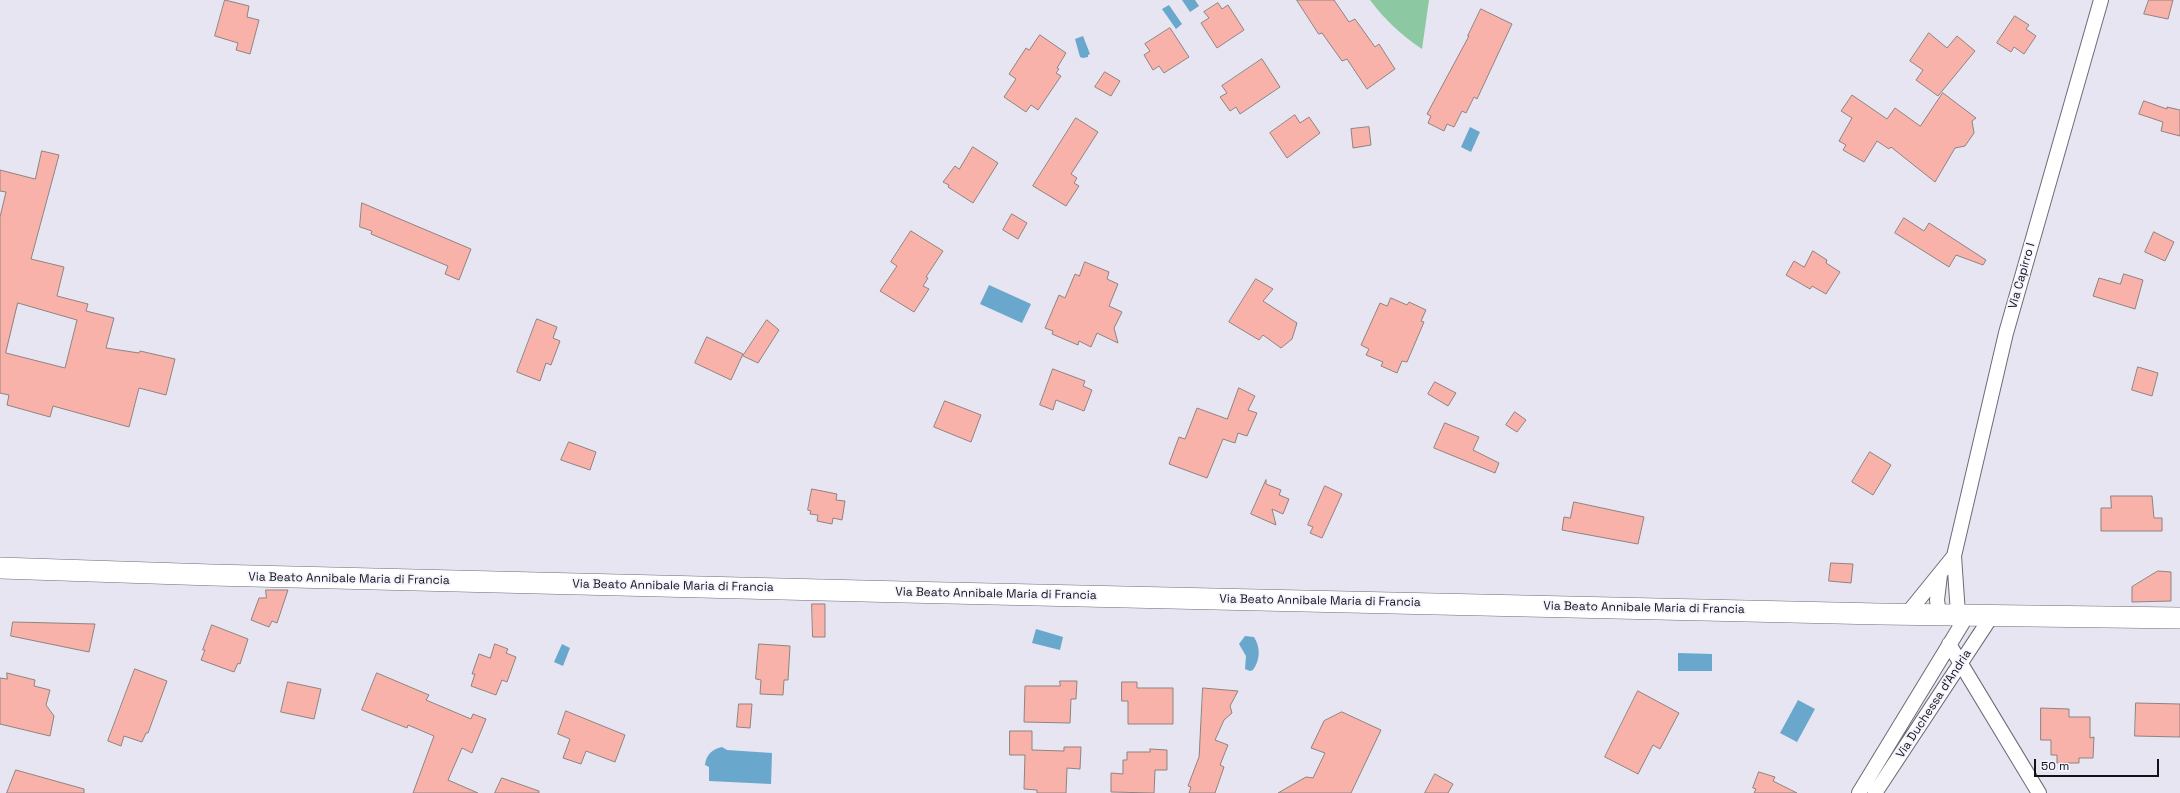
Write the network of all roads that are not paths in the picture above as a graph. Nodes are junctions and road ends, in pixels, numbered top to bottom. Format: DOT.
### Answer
graph roads {
  1 [pos="2101,0"];
  2 [pos="1954,556"];
  3 [pos="0,568"];
  4 [pos="1940,575"];
  5 [pos="1908,614"];
  6 [pos="1955,614"];
  7 [pos="1993,614"];
  8 [pos="2180,618"];
  9 [pos="1949,644"];
  10 [pos="1961,664"];
  11 [pos="1859,793"];
  12 [pos="1875,793"];
  13 [pos="2039,793"];
  1 -- 2 [label="street, Via Capirro I"];
  2 -- 4 [label="street, Via Capirro I"];
  2 -- 6 [label="street, Via Capirro I"];
  3 -- 5 [label="main road, Via Beato Annibale Maria di Francia"];
  4 -- 5 [label="street, Via Capirro I"];
  4 -- 6 [label="street, Via Capirro I"];
  5 -- 6 [label="main road, Via Beato Annibale Maria di Francia"];
  6 -- 7 [label="main road, Via Beato Annibale Maria di Francia"];
  6 -- 9 [label="street, Via Duchessa d'Andria"];
  7 -- 8 [label="main road, Via Beato Annibale Maria di Francia"];
  7 -- 10 [label="street, Via Duchessa d'Andria"];
  9 -- 10 [label="street"];
  9 -- 11 [label="street, Via Duchessa d'Andria"];
  10 -- 12 [label="street, Via Duchessa d'Andria"];
  10 -- 13 [label="street"];
}
